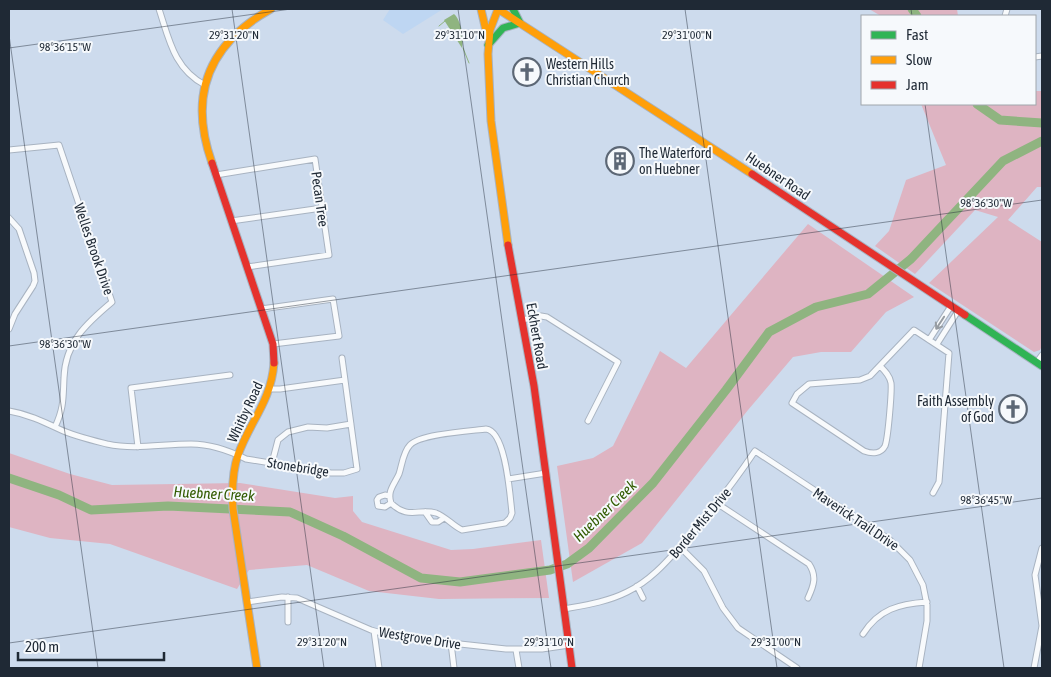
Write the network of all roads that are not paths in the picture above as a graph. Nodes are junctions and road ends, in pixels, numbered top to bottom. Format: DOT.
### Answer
graph roads {
  1 [pos="159,9"];
  2 [pos="271,9"];
  3 [pos="480,9"];
  4 [pos="498,9"];
  5 [pos="513,9"];
  6 [pos="520,23"];
  7 [pos="488,45"];
  8 [pos="205,85"];
  9 [pos="9,150"];
  10 [pos="216,175"];
  11 [pos="322,208"];
  12 [pos="9,218"];
  13 [pos="231,221"];
  14 [pos="247,267"];
  15 [pos="950,306"];
  16 [pos="261,309"];
  17 [pos="958,311"];
  18 [pos="522,320"];
  19 [pos="9,329"];
  20 [pos="929,340"];
  21 [pos="273,344"];
  22 [pos="937,344"];
  23 [pos="1042,355"];
  24 [pos="342,358"];
  25 [pos="1040,364"];
  26 [pos="880,366"];
  27 [pos="230,376"];
  28 [pos="345,380"];
  29 [pos="270,389"];
  30 [pos="9,411"];
  31 [pos="588,420"];
  32 [pos="351,424"];
  33 [pos="55,427"];
  34 [pos="138,447"];
  35 [pos="755,451"];
  36 [pos="238,455"];
  37 [pos="272,463"];
  38 [pos="546,473"];
  39 [pos="508,479"];
  40 [pos="933,493"];
  41 [pos="389,496"];
  42 [pos="391,503"];
  43 [pos="718,504"];
  44 [pos="425,512"];
  45 [pos="444,518"];
  46 [pos="680,547"];
  47 [pos="1042,548"];
  48 [pos="637,586"];
  49 [pos="288,597"];
  50 [pos="643,598"];
  51 [pos="808,598"];
  52 [pos="247,602"];
  53 [pos="927,602"];
  54 [pos="564,609"];
  55 [pos="288,622"];
  56 [pos="374,631"];
  57 [pos="863,634"];
  58 [pos="451,643"];
  59 [pos="569,645"];
  60 [pos="516,650"];
  61 [pos="257,668"];
  62 [pos="379,668"];
  63 [pos="454,668"];
  64 [pos="519,668"];
  65 [pos="572,668"];
  66 [pos="795,668"];
  67 [pos="919,668"];
  68 [pos="1034,668"];
  1 -- 8 [label="street"];
  2 -- 8 [label="main road, Whitby Road"];
  3 -- 7 [label="main road"];
  4 -- 6 [label="main road, Huebner Road"];
  4 -- 7 [label="main road, Eckhert Road"];
  5 -- 6 [label="main road"];
  6 -- 7 [label="main road"];
  6 -- 15 [label="main road, Huebner Road"];
  7 -- 18 [label="main road, Eckhert Road"];
  8 -- 10 [label="main road, Whitby Road"];
  9 -- 33 [label="street, Welles Brook Drive"];
  10 -- 11 [label="street, Pecan Tree"];
  10 -- 13 [label="main road, Whitby Road"];
  11 -- 13 [label="street"];
  11 -- 14 [label="street, Pecan Tree"];
  12 -- 19 [label="street"];
  13 -- 14 [label="main road, Whitby Road"];
  14 -- 16 [label="main road, Whitby Road"];
  15 -- 17 [label="main road, Huebner Road"];
  15 -- 20 [label="street, one-way"];
  16 -- 21 [label="main road, Whitby Road"];
  16 -- 21 [label="street"];
  17 -- 22 [label="street"];
  17 -- 25 [label="main road, Huebner Road"];
  18 -- 31 [label="street"];
  18 -- 38 [label="main road, Eckhert Road"];
  20 -- 22 [label="street"];
  20 -- 26 [label="street"];
  21 -- 29 [label="main road, Whitby Road"];
  22 -- 40 [label="street"];
  23 -- 25 [label="street"];
  24 -- 28 [label="street"];
  26 -- 26 [label="street"];
  27 -- 34 [label="street"];
  28 -- 29 [label="street"];
  28 -- 32 [label="street"];
  29 -- 36 [label="main road, Whitby Road"];
  30 -- 33 [label="street, Stonebridge"];
  32 -- 37 [label="street"];
  32 -- 37 [label="street, Stonebridge"];
  33 -- 34 [label="street, Stonebridge"];
  34 -- 36 [label="street, Stonebridge"];
  35 -- 43 [label="street, Border Mist Drive"];
  35 -- 53 [label="street, Maverick Trail Drive"];
  36 -- 37 [label="street, Stonebridge"];
  36 -- 52 [label="main road, Whitby Road"];
  38 -- 39 [label="street"];
  38 -- 54 [label="main road, Eckhert Road"];
  39 -- 41 [label="street"];
  39 -- 45 [label="street"];
  41 -- 42 [label="street"];
  41 -- 42 [label="street"];
  42 -- 44 [label="street"];
  43 -- 46 [label="street, Border Mist Drive"];
  43 -- 51 [label="street"];
  44 -- 45 [label="street"];
  44 -- 45 [label="street"];
  46 -- 48 [label="street, Border Mist Drive"];
  46 -- 66 [label="street"];
  47 -- 68 [label="street"];
  48 -- 50 [label="street"];
  48 -- 54 [label="street, Border Mist Drive"];
  49 -- 52 [label="street, Westgrove Drive"];
  49 -- 55 [label="street"];
  49 -- 56 [label="street, Westgrove Drive"];
  52 -- 61 [label="main road, Whitby Road"];
  53 -- 57 [label="street"];
  53 -- 67 [label="street, Maverick Trail Drive"];
  54 -- 59 [label="main road, Eckhert Road"];
  56 -- 58 [label="street, Westgrove Drive"];
  56 -- 62 [label="street"];
  58 -- 60 [label="street, Westgrove Drive"];
  58 -- 63 [label="street"];
  59 -- 60 [label="street, Westgrove Drive"];
  59 -- 65 [label="main road, Eckhert Road"];
  60 -- 64 [label="street"];
}
